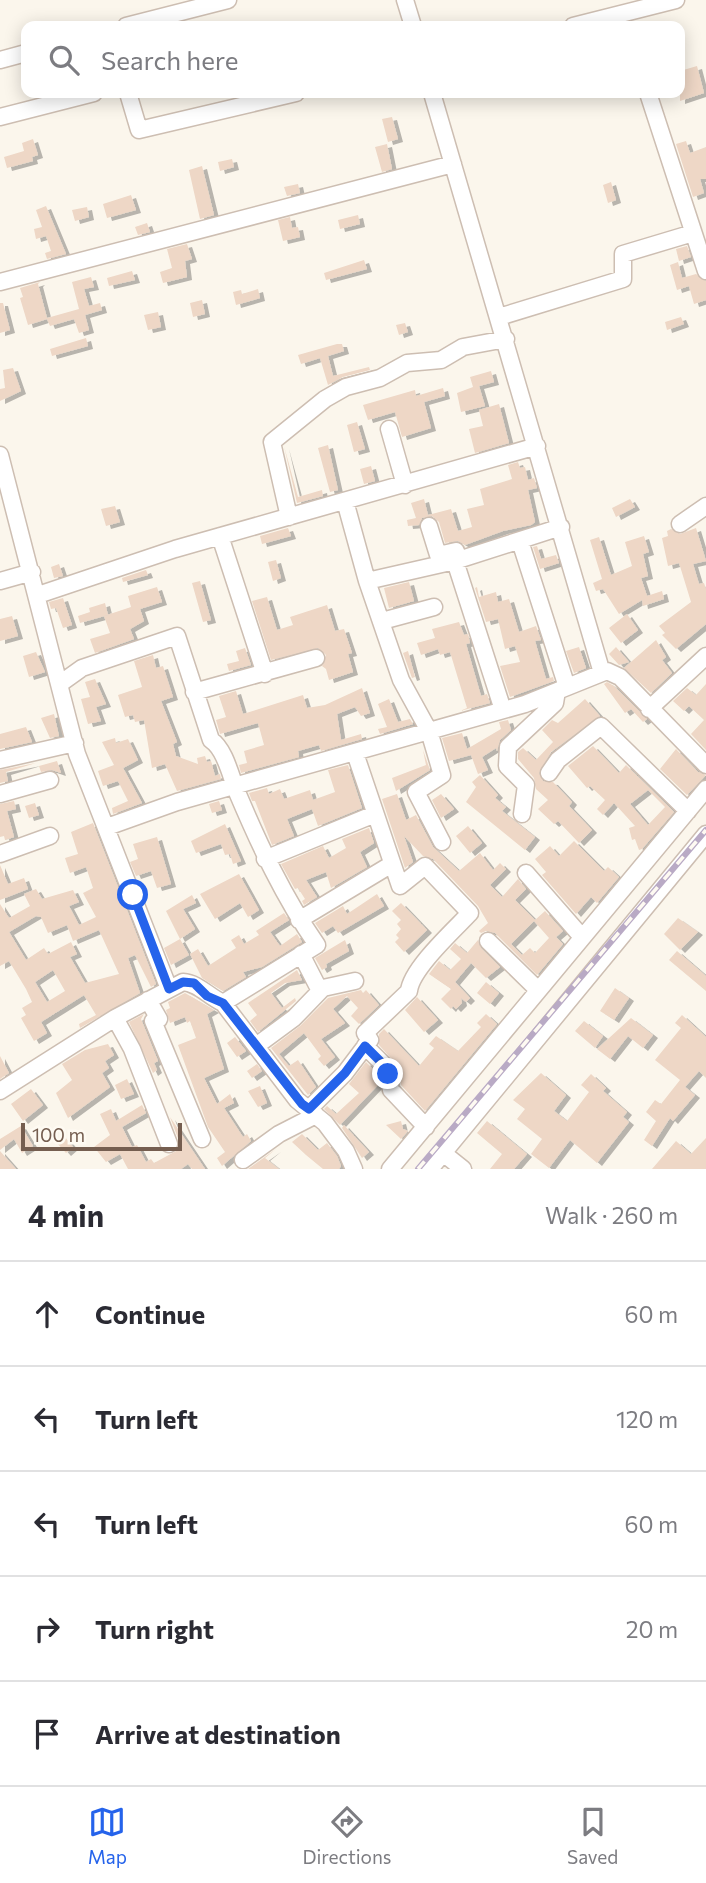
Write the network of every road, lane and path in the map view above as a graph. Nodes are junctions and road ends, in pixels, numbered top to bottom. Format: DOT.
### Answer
graph roads {
  1 [pos="228,0"];
  2 [pos="405,0"];
  3 [pos="676,0"];
  4 [pos="619,20"];
  5 [pos="145,21"];
  6 [pos="411,21"];
  7 [pos="21,54"];
  8 [pos="0,60"];
  9 [pos="74,98"];
  10 [pos="129,98"];
  11 [pos="275,98"];
  12 [pos="433,98"];
  13 [pos="650,98"];
  14 [pos="0,117"];
  15 [pos="453,164"];
  16 [pos="693,233"];
  17 [pos="706,271"];
  18 [pos="0,282"];
  19 [pos="499,317"];
  20 [pos="506,339"];
  21 [pos="389,429"];
  22 [pos="537,446"];
  23 [pos="0,455"];
  24 [pos="404,485"];
  25 [pos="345,501"];
  26 [pos="706,506"];
  27 [pos="289,517"];
  28 [pos="559,522"];
  29 [pos="680,524"];
  30 [pos="429,526"];
  31 [pos="220,536"];
  32 [pos="520,541"];
  33 [pos="455,561"];
  34 [pos="32,572"];
  35 [pos="0,581"];
  36 [pos="366,581"];
  37 [pos="38,595"];
  38 [pos="434,607"];
  39 [pos="382,621"];
  40 [pos="706,656"];
  41 [pos="316,659"];
  42 [pos="602,673"];
  43 [pos="265,674"];
  44 [pos="61,683"];
  45 [pos="562,689"];
  46 [pos="194,692"];
  47 [pos="649,709"];
  48 [pos="503,710"];
  49 [pos="429,731"];
  50 [pos="75,743"];
  51 [pos="355,753"];
  52 [pos="0,760"];
  53 [pos="706,765"];
  54 [pos="549,774"];
  55 [pos="50,780"];
  56 [pos="235,786"];
  57 [pos="706,789"];
  58 [pos="0,794"];
  59 [pos="688,811"];
  60 [pos="375,814"];
  61 [pos="522,814"];
  62 [pos="107,827"];
  63 [pos="706,834"];
  64 [pos="50,836"];
  65 [pos="442,842"];
  66 [pos="0,854"];
  67 [pos="265,859"];
  68 [pos="392,864"];
  69 [pos="526,873"];
  70 [pos="299,920"];
  71 [pos="581,936"];
  72 [pos="488,941"];
  73 [pos="301,954"];
  74 [pos="355,981"];
  75 [pos="169,989"];
  76 [pos="320,990"];
  77 [pos="538,990"];
  78 [pos="148,1000"];
  79 [pos="223,1003"];
  80 [pos="115,1018"];
  81 [pos="256,1046"];
  82 [pos="365,1046"];
  83 [pos="0,1091"];
  84 [pos="313,1112"];
  85 [pos="426,1127"];
  86 [pos="202,1139"];
  87 [pos="169,1144"];
  88 [pos="443,1153"];
  89 [pos="243,1160"];
  90 [pos="354,1169"];
  91 [pos="390,1169"];
  92 [pos="430,1169"];
  93 [pos="463,1169"];
  1 -- 5 [label="street"];
  2 -- 6 [label="street"];
  3 -- 4 [label="street"];
  7 -- 8 [label="street"];
  9 -- 14 [label="street"];
  10 -- 11 [label="street"];
  12 -- 15 [label="street"];
  13 -- 16 [label="street"];
  15 -- 18 [label="street"];
  15 -- 19 [label="street"];
  16 -- 17 [label="street"];
  16 -- 19 [label="street"];
  19 -- 20 [label="street"];
  20 -- 22 [label="street"];
  20 -- 27 [label="street"];
  21 -- 24 [label="street"];
  22 -- 24 [label="street"];
  22 -- 28 [label="street"];
  23 -- 34 [label="street"];
  24 -- 25 [label="street"];
  25 -- 27 [label="street"];
  25 -- 36 [label="street"];
  26 -- 29 [label="street"];
  27 -- 31 [label="street"];
  28 -- 30 [label="street"];
  28 -- 32 [label="street"];
  28 -- 42 [label="street"];
  31 -- 37 [label="street"];
  31 -- 43 [label="street"];
  32 -- 33 [label="street"];
  32 -- 45 [label="street"];
  33 -- 36 [label="street"];
  33 -- 48 [label="street"];
  34 -- 35 [label="street"];
  34 -- 37 [label="street"];
  36 -- 39 [label="street"];
  37 -- 44 [label="street"];
  38 -- 39 [label="street"];
  39 -- 49 [label="street"];
  40 -- 47 [label="street"];
  41 -- 43 [label="street"];
  42 -- 45 [label="street"];
  42 -- 47 [label="street"];
  43 -- 46 [label="street"];
  44 -- 46 [label="street"];
  44 -- 50 [label="street"];
  45 -- 48 [label="street"];
  45 -- 61 [label="street"];
  46 -- 56 [label="street"];
  47 -- 53 [label="street"];
  48 -- 49 [label="street"];
  49 -- 51 [label="street"];
  49 -- 65 [label="street"];
  50 -- 52 [label="street"];
  50 -- 62 [label="street"];
  51 -- 56 [label="street"];
  51 -- 60 [label="street"];
  54 -- 59 [label="street"];
  55 -- 58 [label="street"];
  56 -- 62 [label="street"];
  56 -- 67 [label="street"];
  57 -- 59 [label="street"];
  59 -- 71 [label="street"];
  60 -- 67 [label="street"];
  60 -- 68 [label="street"];
  62 -- 75 [label="street"];
  63 -- 88 [label="street"];
  64 -- 66 [label="street"];
  67 -- 70 [label="street"];
  68 -- 70 [label="street"];
  68 -- 82 [label="street"];
  69 -- 71 [label="street"];
  70 -- 73 [label="street"];
  71 -- 77 [label="street"];
  72 -- 77 [label="street"];
  73 -- 76 [label="street"];
  73 -- 79 [label="street"];
  74 -- 76 [label="street"];
  75 -- 78 [label="street"];
  75 -- 79 [label="street"];
  76 -- 81 [label="street"];
  77 -- 85 [label="street"];
  78 -- 80 [label="street"];
  78 -- 86 [label="street"];
  79 -- 81 [label="street"];
  80 -- 83 [label="street"];
  80 -- 87 [label="street"];
  81 -- 84 [label="street"];
  82 -- 84 [label="street"];
  82 -- 85 [label="street"];
  84 -- 89 [label="street"];
  84 -- 90 [label="street"];
  85 -- 91 [label="street"];
  88 -- 92 [label="street"];
  88 -- 93 [label="street"];
}
